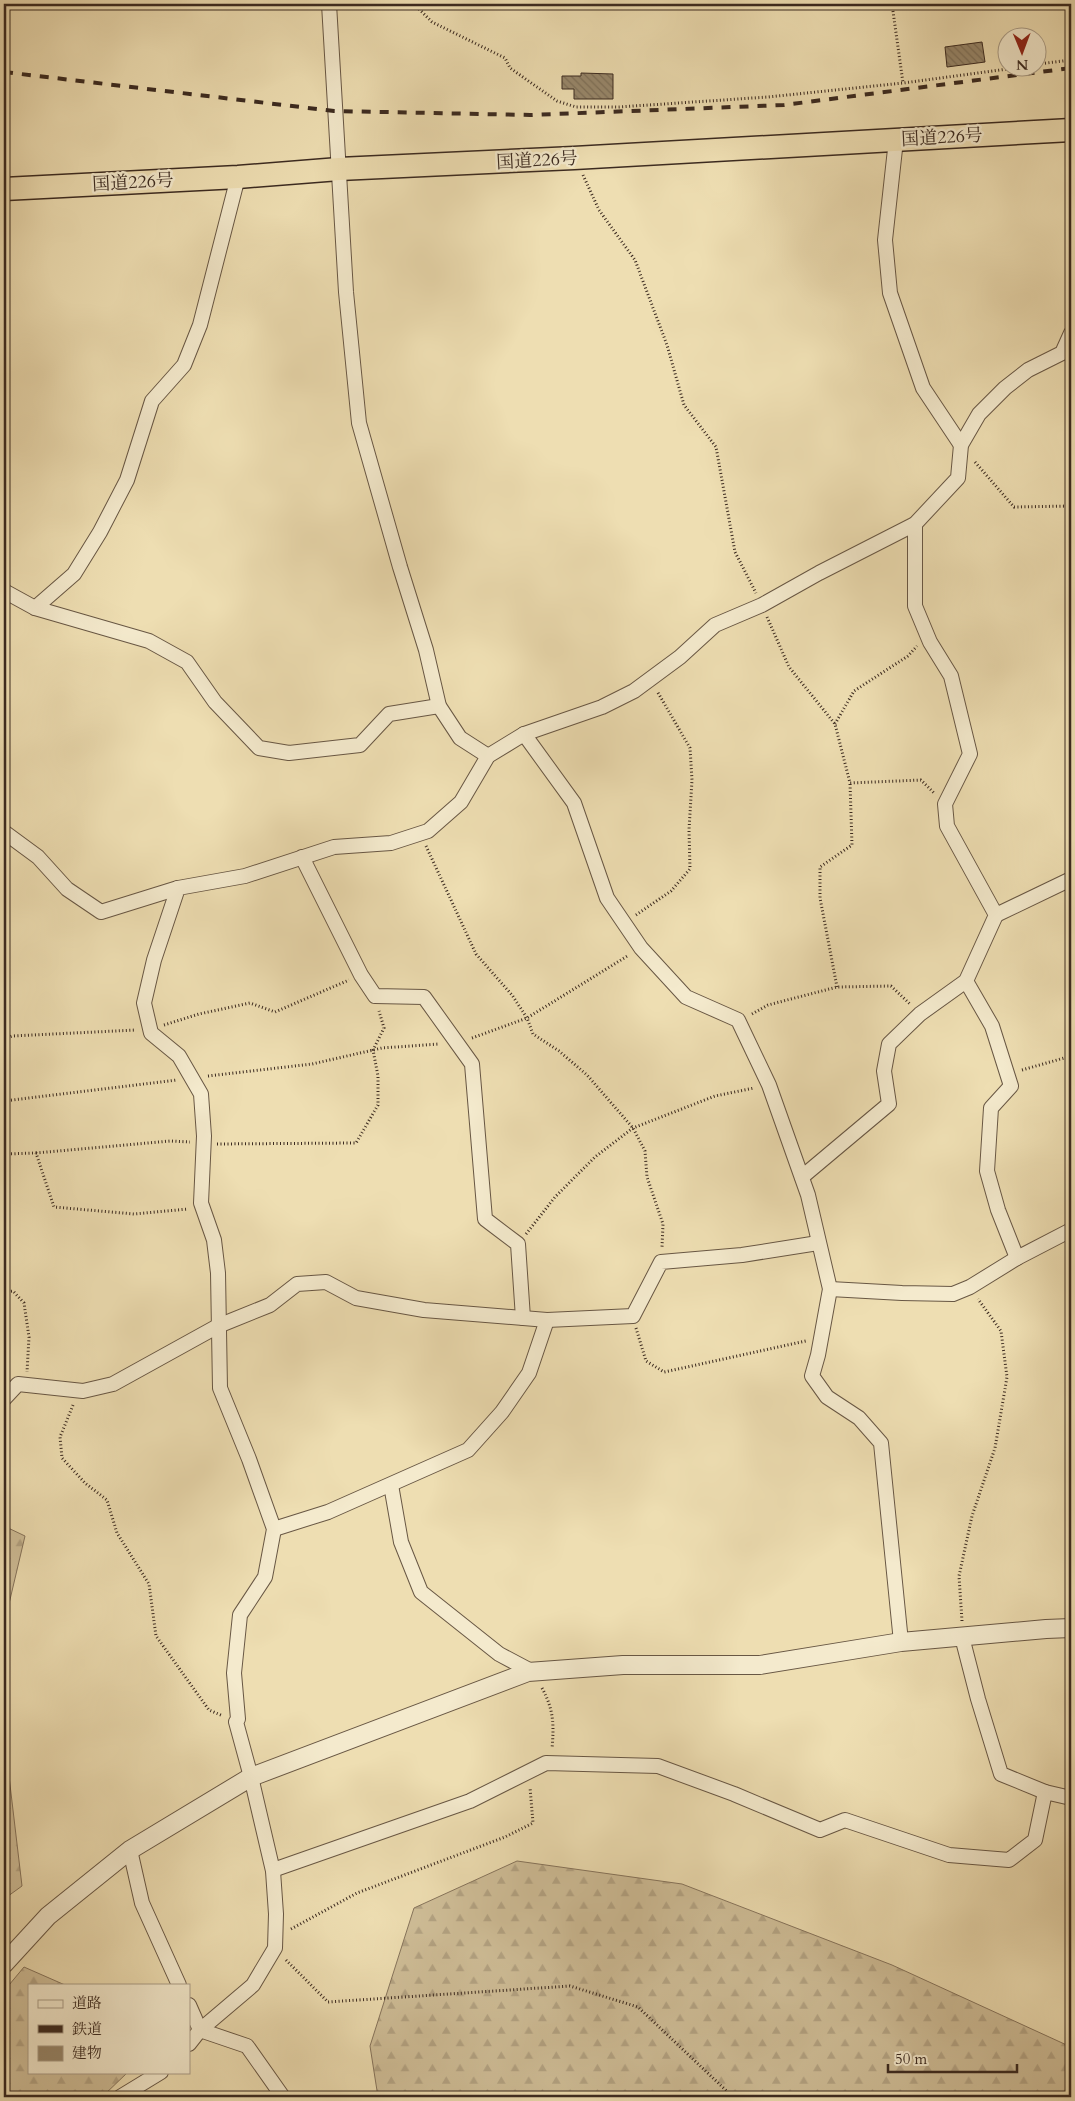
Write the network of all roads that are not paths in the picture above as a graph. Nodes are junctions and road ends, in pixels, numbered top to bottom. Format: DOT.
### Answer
graph roads {
  1 [pos="329,4"];
  2 [pos="1071,130"];
  3 [pos="896,140"];
  4 [pos="339,169"];
  5 [pos="238,177"];
  6 [pos="4,189"];
  7 [pos="1071,333"];
  8 [pos="961,445"];
  9 [pos="916,524"];
  10 [pos="4,591"];
  11 [pos="35,608"];
  12 [pos="439,706"];
  13 [pos="524,734"];
  14 [pos="488,756"];
  15 [pos="4,832"];
  16 [pos="302,857"];
  17 [pos="1071,879"];
  18 [pos="178,888"];
  19 [pos="996,915"];
  20 [pos="966,982"];
  21 [pos="802,1177"];
  22 [pos="1071,1230"];
  23 [pos="818,1243"];
  24 [pos="1017,1258"];
  25 [pos="830,1289"];
  26 [pos="523,1318"];
  27 [pos="547,1320"];
  28 [pos="218,1326"];
  29 [pos="4,1399"];
  30 [pos="390,1485"];
  31 [pos="274,1529"];
  32 [pos="1071,1628"];
  33 [pos="962,1637"];
  34 [pos="900,1642"];
  35 [pos="533,1672"];
  36 [pos="251,1777"];
  37 [pos="1045,1792"];
  38 [pos="1071,1798"];
  39 [pos="130,1850"];
  40 [pos="273,1870"];
  41 [pos="4,1964"];
  42 [pos="179,1984"];
  43 [pos="190,2007"];
  44 [pos="200,2030"];
  45 [pos="190,2043"];
  46 [pos="158,2074"];
  47 [pos="120,2097"];
  48 [pos="283,2097"];
  1 -- 4 [label="street"];
  2 -- 3 [label="highway, 国道226号"];
  3 -- 4 [label="highway, 国道226号"];
  3 -- 8 [label="street"];
  4 -- 5 [label="highway, 国道226号"];
  4 -- 12 [label="street"];
  5 -- 6 [label="highway, 国道226号"];
  5 -- 11 [label="street"];
  7 -- 8 [label="street"];
  8 -- 9 [label="street"];
  9 -- 13 [label="street"];
  9 -- 19 [label="street"];
  10 -- 11 [label="street"];
  11 -- 12 [label="street"];
  12 -- 14 [label="street"];
  13 -- 14 [label="street"];
  13 -- 21 [label="street"];
  14 -- 16 [label="street"];
  15 -- 18 [label="street"];
  16 -- 18 [label="street"];
  16 -- 26 [label="street"];
  17 -- 19 [label="street"];
  18 -- 28 [label="street"];
  19 -- 20 [label="street"];
  20 -- 21 [label="street"];
  20 -- 24 [label="street"];
  21 -- 23 [label="street"];
  22 -- 24 [label="street"];
  23 -- 25 [label="street"];
  23 -- 27 [label="street"];
  24 -- 25 [label="street"];
  25 -- 34 [label="street"];
  26 -- 27 [label="street"];
  26 -- 28 [label="street"];
  27 -- 30 [label="street"];
  28 -- 29 [label="street"];
  28 -- 31 [label="street"];
  30 -- 31 [label="street"];
  30 -- 35 [label="street"];
  31 -- 36 [label="street"];
  32 -- 33 [label="street"];
  33 -- 34 [label="street"];
  33 -- 37 [label="street"];
  34 -- 35 [label="street"];
  35 -- 36 [label="street"];
  36 -- 39 [label="street"];
  36 -- 40 [label="street"];
  37 -- 38 [label="street"];
  37 -- 40 [label="street"];
  39 -- 41 [label="street"];
  39 -- 42 [label="street"];
  40 -- 44 [label="street"];
  43 -- 44 [label="street"];
  44 -- 45 [label="street"];
  44 -- 48 [label="street"];
  46 -- 47 [label="street"];
}
